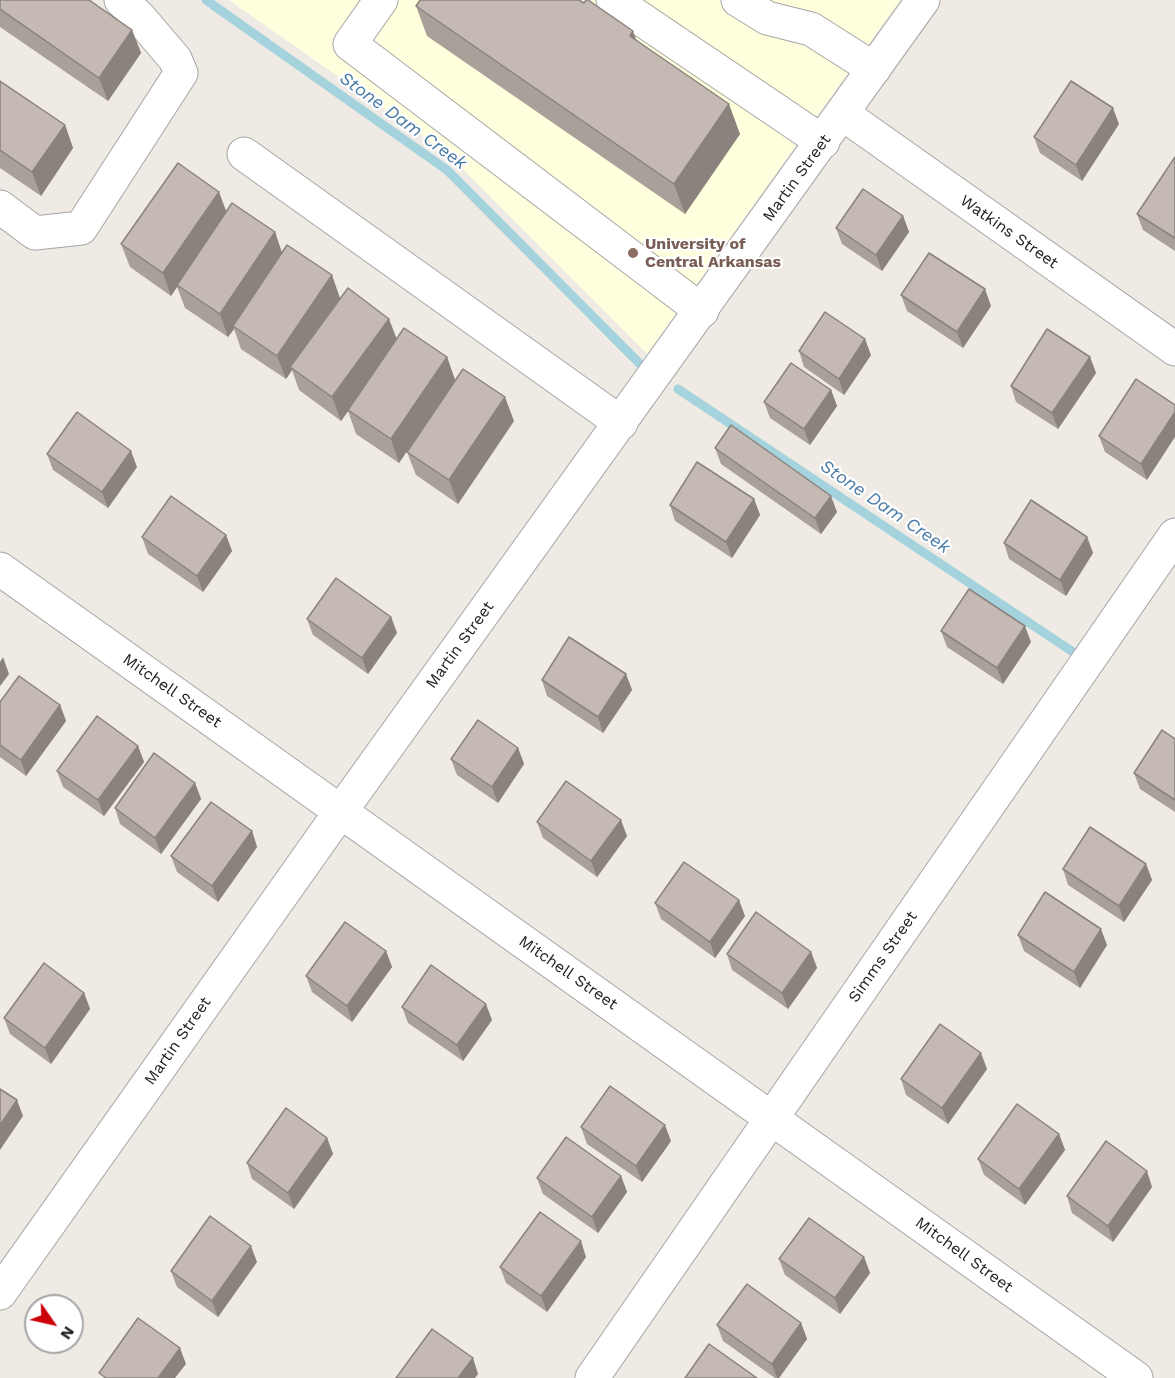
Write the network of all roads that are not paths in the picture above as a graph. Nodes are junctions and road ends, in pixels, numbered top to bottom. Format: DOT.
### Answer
graph roads {
  1 [pos="121,0"];
  2 [pos="381,0"];
  3 [pos="613,0"];
  4 [pos="738,0"];
  5 [pos="923,0"];
  6 [pos="874,69"];
  7 [pos="843,114"];
  8 [pos="823,142"];
  9 [pos="244,154"];
  10 [pos="0,207"];
  11 [pos="702,310"];
  12 [pos="1175,349"];
  13 [pos="621,423"];
  14 [pos="1175,535"];
  15 [pos="0,569"];
  16 [pos="341,811"];
  17 [pos="772,1117"];
  18 [pos="0,1293"];
  19 [pos="592,1378"];
  20 [pos="1136,1378"];
  1 -- 10 [label="street"];
  2 -- 11 [label="street"];
  3 -- 8 [label="street"];
  4 -- 6 [label="street"];
  5 -- 6 [label="street, Martin Street"];
  6 -- 7 [label="street, Martin Street"];
  7 -- 8 [label="street, Martin Street"];
  7 -- 12 [label="street, Watkins Street"];
  8 -- 11 [label="street, Martin Street"];
  9 -- 13 [label="street"];
  11 -- 13 [label="street, Martin Street"];
  13 -- 16 [label="street, Martin Street"];
  14 -- 17 [label="street, Simms Street"];
  15 -- 16 [label="street, Mitchell Street"];
  16 -- 17 [label="street, Mitchell Street"];
  16 -- 18 [label="street, Martin Street"];
  17 -- 19 [label="street, Simms Street"];
  17 -- 20 [label="street, Mitchell Street"];
}
